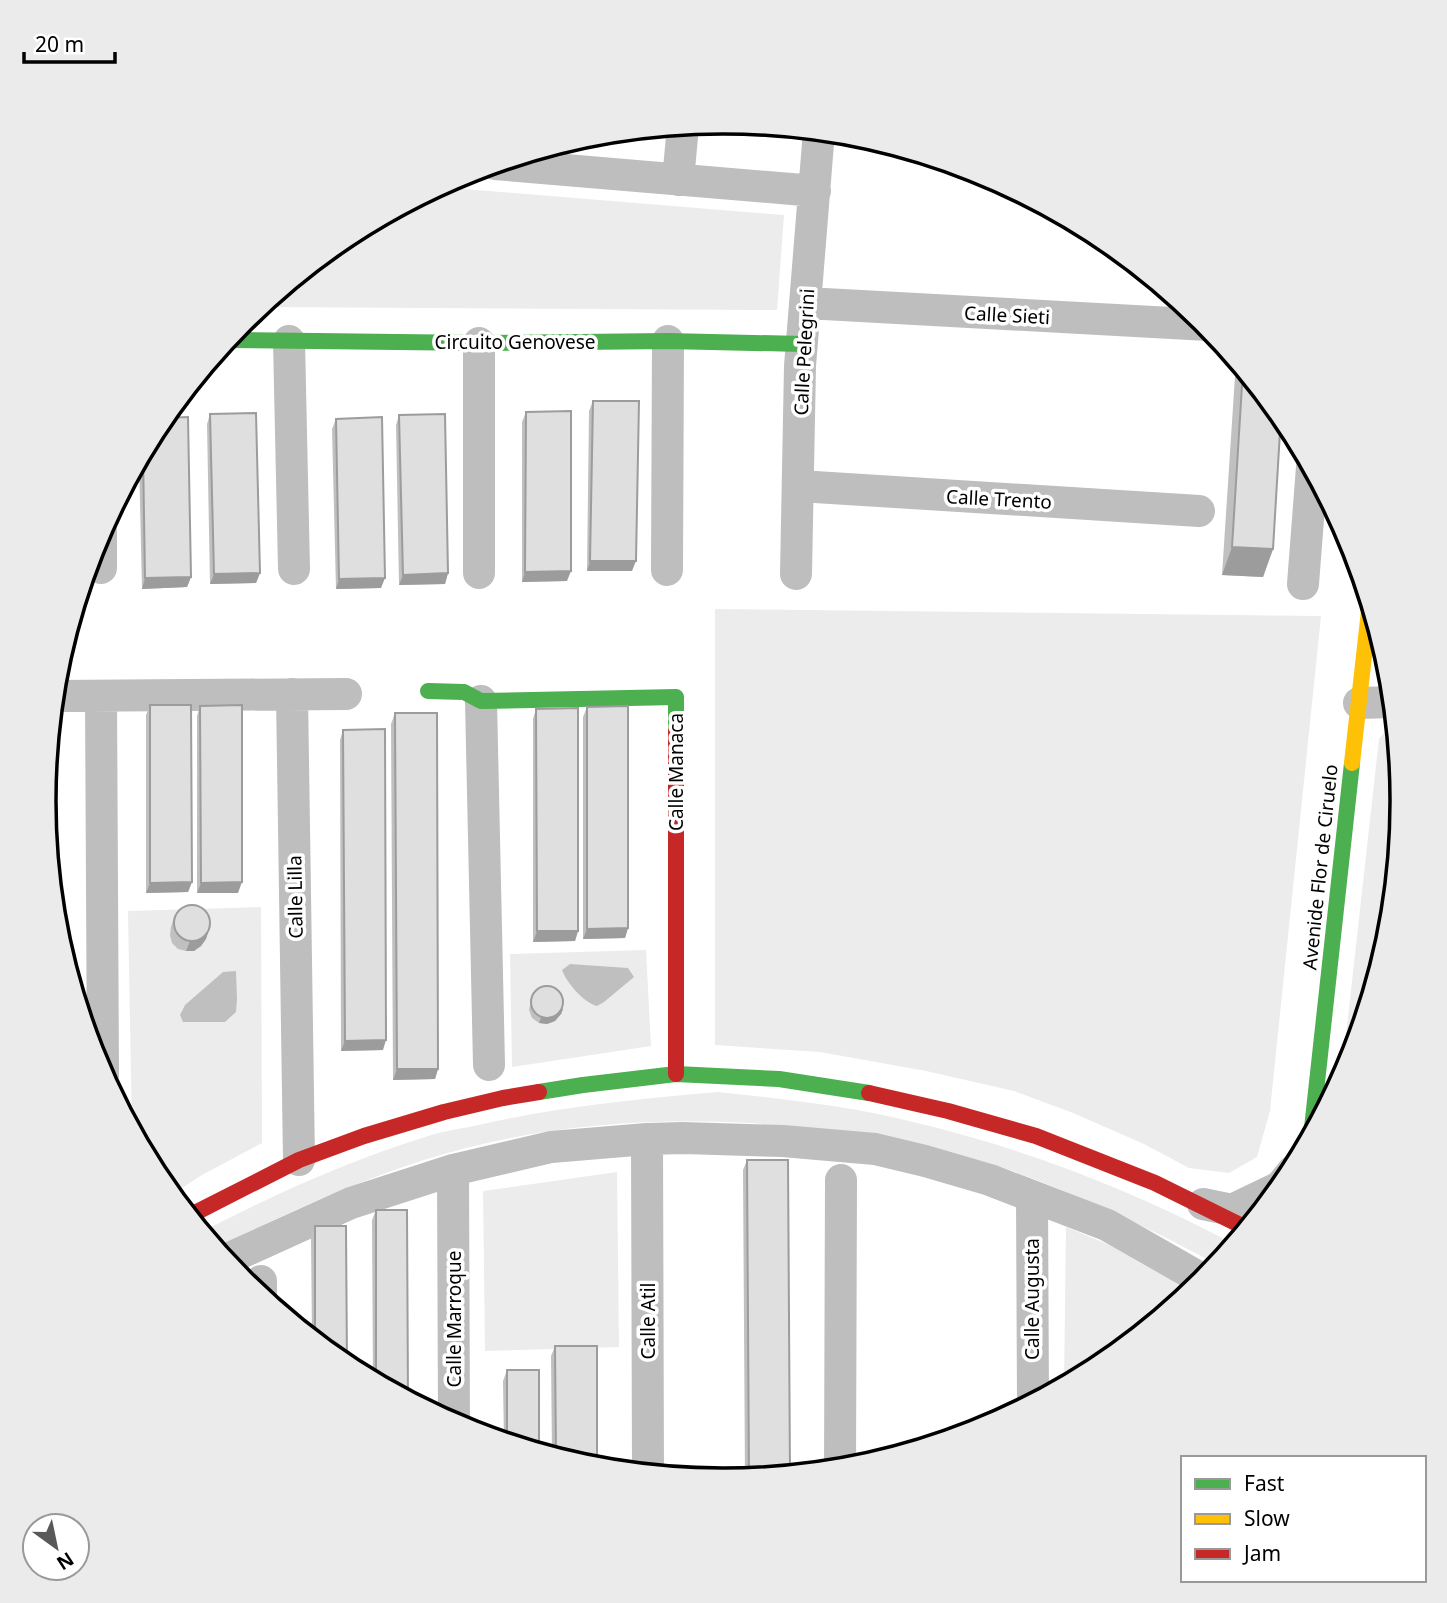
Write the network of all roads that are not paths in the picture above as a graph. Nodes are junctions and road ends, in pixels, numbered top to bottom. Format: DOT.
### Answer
graph roads {
  1 [pos="681,135"];
  2 [pos="818,141"];
  3 [pos="520,166"];
  4 [pos="678,180"];
  5 [pos="815,191"];
  6 [pos="806,303"];
  7 [pos="1189,324"];
  8 [pos="242,340"];
  9 [pos="289,341"];
  10 [pos="668,341"];
  11 [pos="480,343"];
  12 [pos="803,344"];
  13 [pos="1311,484"];
  14 [pos="799,486"];
  15 [pos="1199,511"];
  16 [pos="101,562"];
  17 [pos="101,568"];
  18 [pos="294,569"];
  19 [pos="667,570"];
  20 [pos="479,573"];
  21 [pos="796,574"];
  22 [pos="1303,584"];
  23 [pos="1367,627"];
  24 [pos="428,691"];
  25 [pos="292,694"];
  26 [pos="346,694"];
  27 [pos="65,695"];
  28 [pos="100,696"];
  29 [pos="481,701"];
  30 [pos="1359,702"];
  31 [pos="1383,702"];
  32 [pos="103,1046"];
  33 [pos="489,1065"];
  34 [pos="676,1074"];
  35 [pos="1314,1113"];
  36 [pos="647,1154"];
  37 [pos="299,1160"];
  38 [pos="453,1170"];
  39 [pos="841,1180"];
  40 [pos="1032,1196"];
  41 [pos="1262,1196"];
  42 [pos="1194,1203"];
  43 [pos="197,1212"];
  44 [pos="1239,1225"];
  45 [pos="235,1255"];
  46 [pos="1193,1275"];
  47 [pos="1032,1393"];
  48 [pos="454,1412"];
  49 [pos="840,1458"];
  50 [pos="648,1464"];
  1 -- 4 [label="street"];
  2 -- 5 [label="street, Calle Pelegrini"];
  3 -- 4 [label="street"];
  4 -- 5 [label="street"];
  5 -- 6 [label="street, Calle Pelegrini"];
  6 -- 7 [label="street, Calle Sieti"];
  6 -- 12 [label="street, Calle Pelegrini"];
  8 -- 9 [label="street, Circuito Genovese"];
  9 -- 11 [label="street, Circuito Genovese"];
  9 -- 18 [label="street"];
  10 -- 11 [label="street, Circuito Genovese"];
  10 -- 12 [label="street, Circuito Genovese"];
  10 -- 19 [label="street"];
  11 -- 20 [label="street"];
  12 -- 14 [label="street, Calle Pelegrini"];
  13 -- 22 [label="street"];
  14 -- 15 [label="street, Calle Trento"];
  14 -- 21 [label="street, Calle Pelegrini"];
  16 -- 17 [label="street"];
  23 -- 30 [label="street, Avenide Flor de Ciruelo"];
  24 -- 29 [label="street, Calle Manaca"];
  25 -- 26 [label="street"];
  25 -- 28 [label="street"];
  25 -- 37 [label="street, Calle Lilla"];
  27 -- 28 [label="street"];
  28 -- 32 [label="street"];
  29 -- 33 [label="street"];
  29 -- 34 [label="street, Calle Manaca"];
  30 -- 31 [label="street"];
  30 -- 35 [label="street, Avenide Flor de Ciruelo"];
  34 -- 37 [label="street"];
  34 -- 42 [label="street"];
  36 -- 38 [label="street"];
  36 -- 40 [label="street"];
  36 -- 50 [label="street, Calle Atil"];
  37 -- 43 [label="street"];
  38 -- 45 [label="street"];
  38 -- 48 [label="street, Calle Marroque"];
  39 -- 49 [label="street"];
  40 -- 46 [label="street"];
  40 -- 47 [label="street, Calle Augusta"];
  41 -- 42 [label="street"];
  42 -- 44 [label="street"];
}
